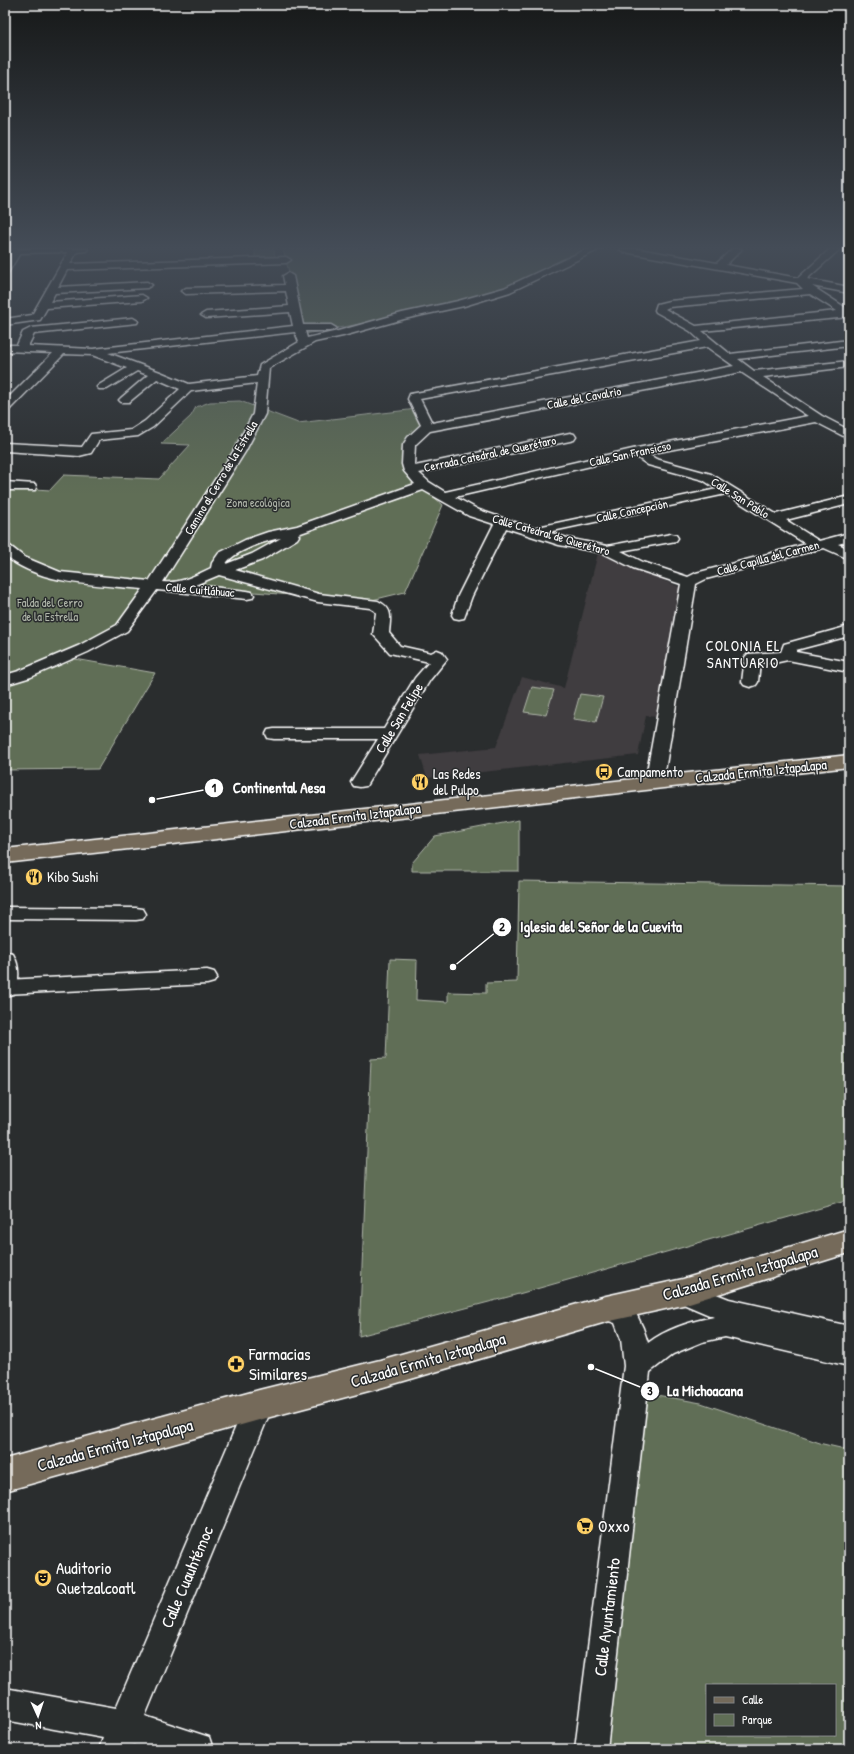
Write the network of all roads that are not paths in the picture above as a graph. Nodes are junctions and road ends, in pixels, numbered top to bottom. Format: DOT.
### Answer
graph roads {
  1 [pos="33,331"];
  2 [pos="83,331"];
  3 [pos="275,331"];
  4 [pos="300,331"];
  5 [pos="349,331"];
  6 [pos="696,331"];
  7 [pos="303,343"];
  8 [pos="709,343"];
  9 [pos="849,343"];
  10 [pos="5,348"];
  11 [pos="21,349"];
  12 [pos="50,350"];
  13 [pos="62,350"];
  14 [pos="93,352"];
  15 [pos="728,357"];
  16 [pos="849,364"];
  17 [pos="134,368"];
  18 [pos="743,368"];
  19 [pos="156,374"];
  20 [pos="752,375"];
  21 [pos="263,379"];
  22 [pos="103,387"];
  23 [pos="188,388"];
  24 [pos="125,400"];
  25 [pos="5,408"];
  26 [pos="818,418"];
  27 [pos="103,426"];
  28 [pos="426,428"];
  29 [pos="849,435"];
  30 [pos="95,437"];
  31 [pos="570,437"];
  32 [pos="5,448"];
  33 [pos="636,452"];
  34 [pos="410,471"];
  35 [pos="424,485"];
  36 [pos="5,486"];
  37 [pos="30,487"];
  38 [pos="729,490"];
  39 [pos="444,496"];
  40 [pos="849,500"];
  41 [pos="774,518"];
  42 [pos="502,522"];
  43 [pos="535,531"];
  44 [pos="849,537"];
  45 [pos="671,538"];
  46 [pos="822,544"];
  47 [pos="5,549"];
  48 [pos="607,550"];
  49 [pos="849,555"];
  50 [pos="218,570"];
  51 [pos="689,582"];
  52 [pos="153,586"];
  53 [pos="169,588"];
  54 [pos="247,595"];
  55 [pos="459,615"];
  56 [pos="849,631"];
  57 [pos="788,655"];
  58 [pos="849,667"];
  59 [pos="5,680"];
  60 [pos="750,682"];
  61 [pos="274,734"];
  62 [pos="389,734"];
  63 [pos="849,761"];
  64 [pos="360,782"];
  65 [pos="654,783"];
  66 [pos="5,856"];
  67 [pos="5,913"];
  68 [pos="136,914"];
  69 [pos="5,960"];
  70 [pos="207,977"];
  71 [pos="5,987"];
  72 [pos="849,1241"];
  73 [pos="683,1292"];
  74 [pos="606,1309"];
  75 [pos="849,1338"];
  76 [pos="849,1354"];
  77 [pos="637,1366"];
  78 [pos="259,1405"];
  79 [pos="5,1475"];
  80 [pos="5,1704"];
  81 [pos="119,1738"];
  82 [pos="197,1749"];
  83 [pos="591,1749"];
  1 -- 11 [label="street"];
  2 -- 12 [label="street"];
  3 -- 14 [label="street"];
  4 -- 7 [label="street"];
  5 -- 7 [label="street, Camino al Cerro de la Estrella"];
  6 -- 8 [label="street"];
  7 -- 21 [label="street, Camino al Cerro de la Estrella"];
  8 -- 15 [label="street"];
  8 -- 28 [label="street"];
  9 -- 15 [label="street"];
  10 -- 11 [label="street"];
  11 -- 12 [label="street"];
  12 -- 13 [label="street"];
  13 -- 14 [label="street"];
  13 -- 25 [label="street"];
  14 -- 17 [label="street"];
  15 -- 18 [label="street"];
  16 -- 20 [label="street"];
  17 -- 19 [label="street"];
  17 -- 22 [label="street"];
  18 -- 20 [label="street"];
  18 -- 28 [label="street, Calle del Cavalrio"];
  19 -- 23 [label="street"];
  19 -- 24 [label="street"];
  20 -- 26 [label="street"];
  21 -- 23 [label="street"];
  21 -- 52 [label="street, Camino al Cerro de la Estrella"];
  23 -- 30 [label="street"];
  26 -- 29 [label="street"];
  26 -- 33 [label="street, Calle San Fransicso"];
  27 -- 30 [label="street"];
  28 -- 34 [label="street"];
  30 -- 32 [label="street"];
  31 -- 34 [label="street, Cerrada Catedral de Querétaro"];
  33 -- 38 [label="street, Calle San Pablo"];
  33 -- 39 [label="street, Calle San Fransicso"];
  34 -- 35 [label="street, Calle Catedral de Querétaro"];
  35 -- 39 [label="street, Calle Catedral de Querétaro"];
  35 -- 50 [label="street"];
  36 -- 37 [label="street"];
  38 -- 41 [label="street, Calle San Pablo"];
  38 -- 43 [label="street, Calle Concepción"];
  39 -- 42 [label="street, Calle Catedral de Querétaro"];
  40 -- 41 [label="street"];
  41 -- 46 [label="street, Calle San Pablo"];
  42 -- 43 [label="street, Calle Catedral de Querétaro"];
  42 -- 55 [label="street"];
  43 -- 48 [label="street, Calle Catedral de Querétaro"];
  44 -- 46 [label="street, Calle Capilla del Carmen"];
  45 -- 48 [label="street"];
  46 -- 49 [label="street, Calle San Pablo"];
  46 -- 51 [label="street, Calle Capilla del Carmen"];
  47 -- 52 [label="street, Calle Cuitláhuac"];
  48 -- 51 [label="street, Calle Catedral de Querétaro"];
  50 -- 53 [label="street"];
  50 -- 62 [label="street, Calle San Felipe"];
  51 -- 65 [label="street"];
  52 -- 53 [label="street, Calle Cuitláhuac"];
  52 -- 59 [label="street, Camino al Cerro de la Estrella"];
  53 -- 54 [label="street, Calle Cuitláhuac"];
  56 -- 57 [label="street"];
  57 -- 58 [label="street"];
  57 -- 60 [label="street"];
  61 -- 62 [label="street"];
  62 -- 64 [label="street, Calle San Felipe"];
  63 -- 65 [label="main road, Calzada Ermita Iztapalapa"];
  65 -- 66 [label="main road, Calzada Ermita Iztapalapa"];
  67 -- 68 [label="street"];
  69 -- 71 [label="street"];
  70 -- 71 [label="street"];
  72 -- 73 [label="main road, Calzada Ermita Iztapalapa"];
  73 -- 74 [label="main road, Calzada Ermita Iztapalapa"];
  73 -- 75 [label="street"];
  74 -- 77 [label="street, Calle Ayuntamiento"];
  74 -- 78 [label="main road, Calzada Ermita Iztapalapa"];
  76 -- 77 [label="street"];
  77 -- 83 [label="street, Calle Ayuntamiento"];
  78 -- 79 [label="main road, Calzada Ermita Iztapalapa"];
  78 -- 81 [label="street, Calle Cuauhtémoc"];
  80 -- 81 [label="street"];
  81 -- 82 [label="street"];
}
